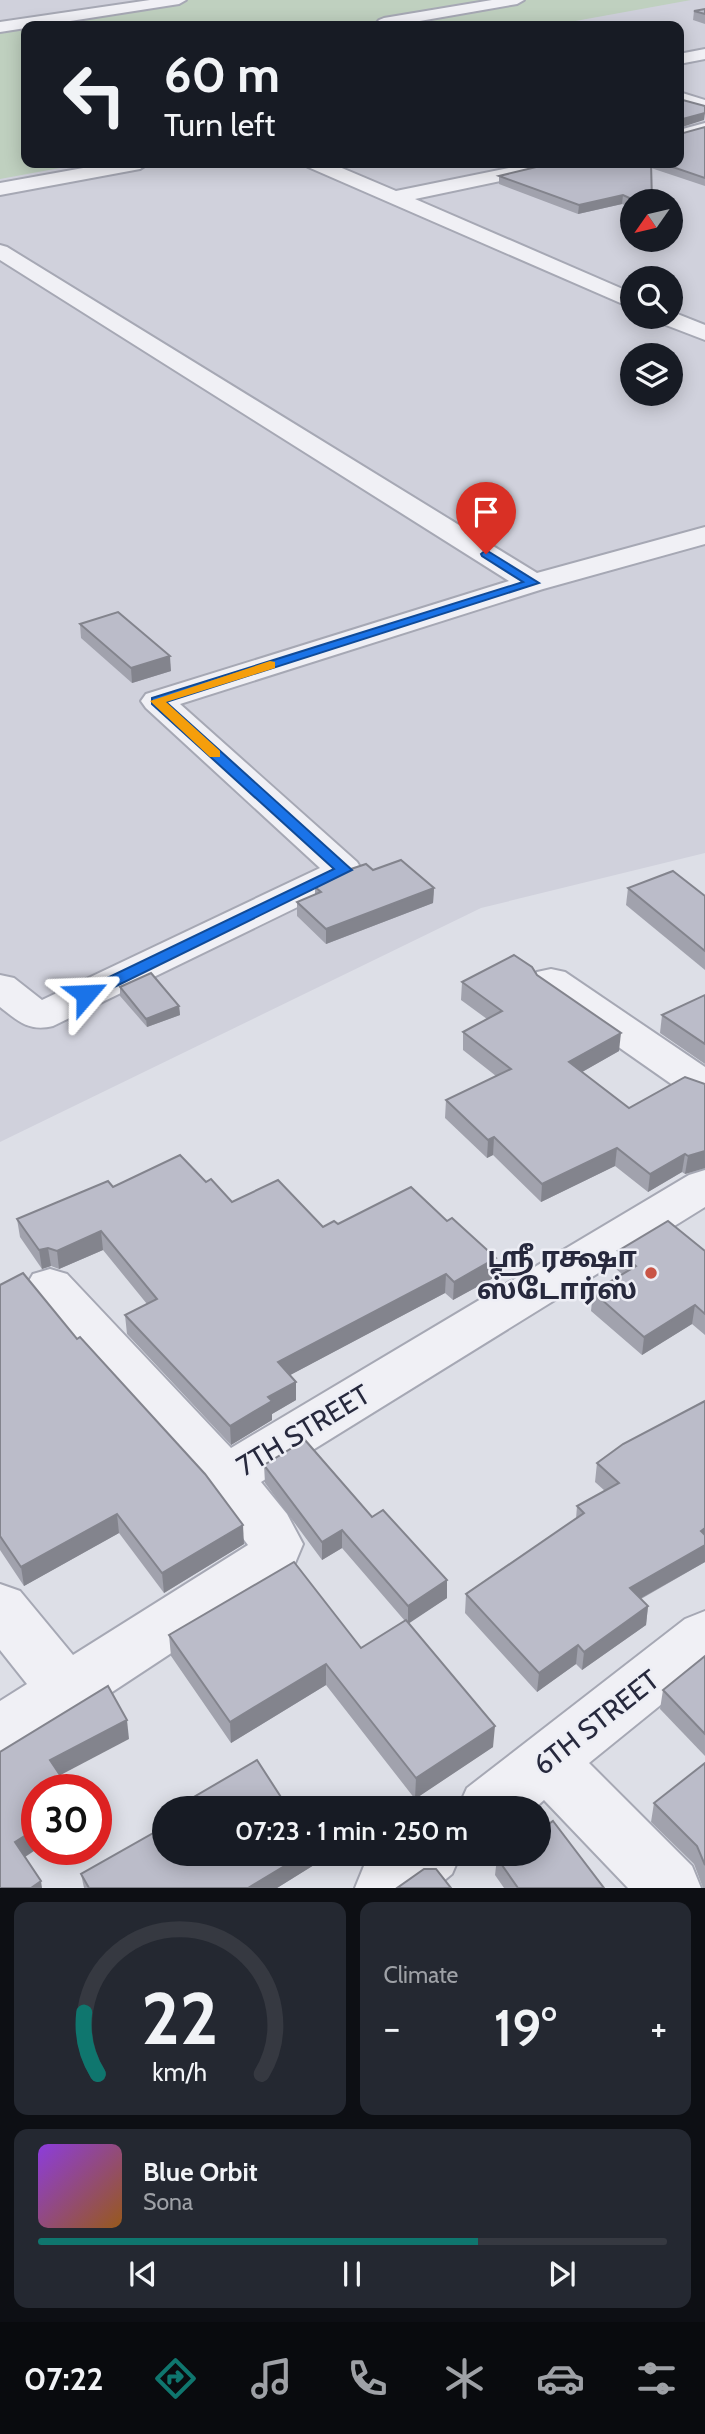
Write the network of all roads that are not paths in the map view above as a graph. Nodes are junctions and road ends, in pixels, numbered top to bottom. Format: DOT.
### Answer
graph roads {
  1 [pos="179,0"];
  2 [pos="517,0"];
  3 [pos="40,21"];
  4 [pos="396,21"];
  5 [pos="21,24"];
  6 [pos="0,27"];
  7 [pos="705,54"];
  8 [pos="684,58"];
  9 [pos="684,99"];
  10 [pos="705,105"];
  11 [pos="705,128"];
  12 [pos="684,132"];
  13 [pos="113,168"];
  14 [pos="327,168"];
  15 [pos="444,168"];
  16 [pos="536,168"];
  17 [pos="478,181"];
  18 [pos="0,189"];
  19 [pos="397,197"];
  20 [pos="0,251"];
  21 [pos="620,297"];
  22 [pos="705,315"];
  23 [pos="683,318"];
  24 [pos="683,324"];
  25 [pos="705,333"];
  26 [pos="705,535"];
  27 [pos="533,583"];
  28 [pos="551,981"];
  29 [pos="0,988"];
  30 [pos="705,1087"];
  31 [pos="705,1186"];
  32 [pos="50,1286"];
  33 [pos="226,1477"];
  34 [pos="0,1608"];
  35 [pos="705,1636"];
  36 [pos="66,1690"];
  37 [pos="0,1733"];
  38 [pos="547,1761"];
  39 [pos="503,1796"];
  40 [pos="414,1866"];
  41 [pos="386,1888"];
  42 [pos="670,1888"];
  1 -- 3 [label="street"];
  2 -- 4 [label="street"];
  5 -- 6 [label="street"];
  7 -- 8 [label="street"];
  9 -- 10 [label="street"];
  11 -- 12 [label="street"];
  13 -- 18 [label="street"];
  14 -- 19 [label="street"];
  15 -- 17 [label="street"];
  16 -- 17 [label="street"];
  17 -- 19 [label="street"];
  19 -- 21 [label="street"];
  20 -- 27 [label="street"];
  22 -- 23 [label="street"];
  24 -- 25 [label="street"];
  26 -- 27 [label="street"];
  27 -- 29 [label="street"];
  28 -- 30 [label="street"];
  31 -- 33 [label="street, 7TH STREET"];
  32 -- 33 [label="street"];
  33 -- 36 [label="street, 7TH STREET"];
  34 -- 36 [label="street"];
  35 -- 38 [label="street, 6TH STREET"];
  36 -- 37 [label="street, 7TH STREET"];
  38 -- 39 [label="street, 6TH STREET"];
  38 -- 42 [label="street"];
  40 -- 41 [label="street"];
}
